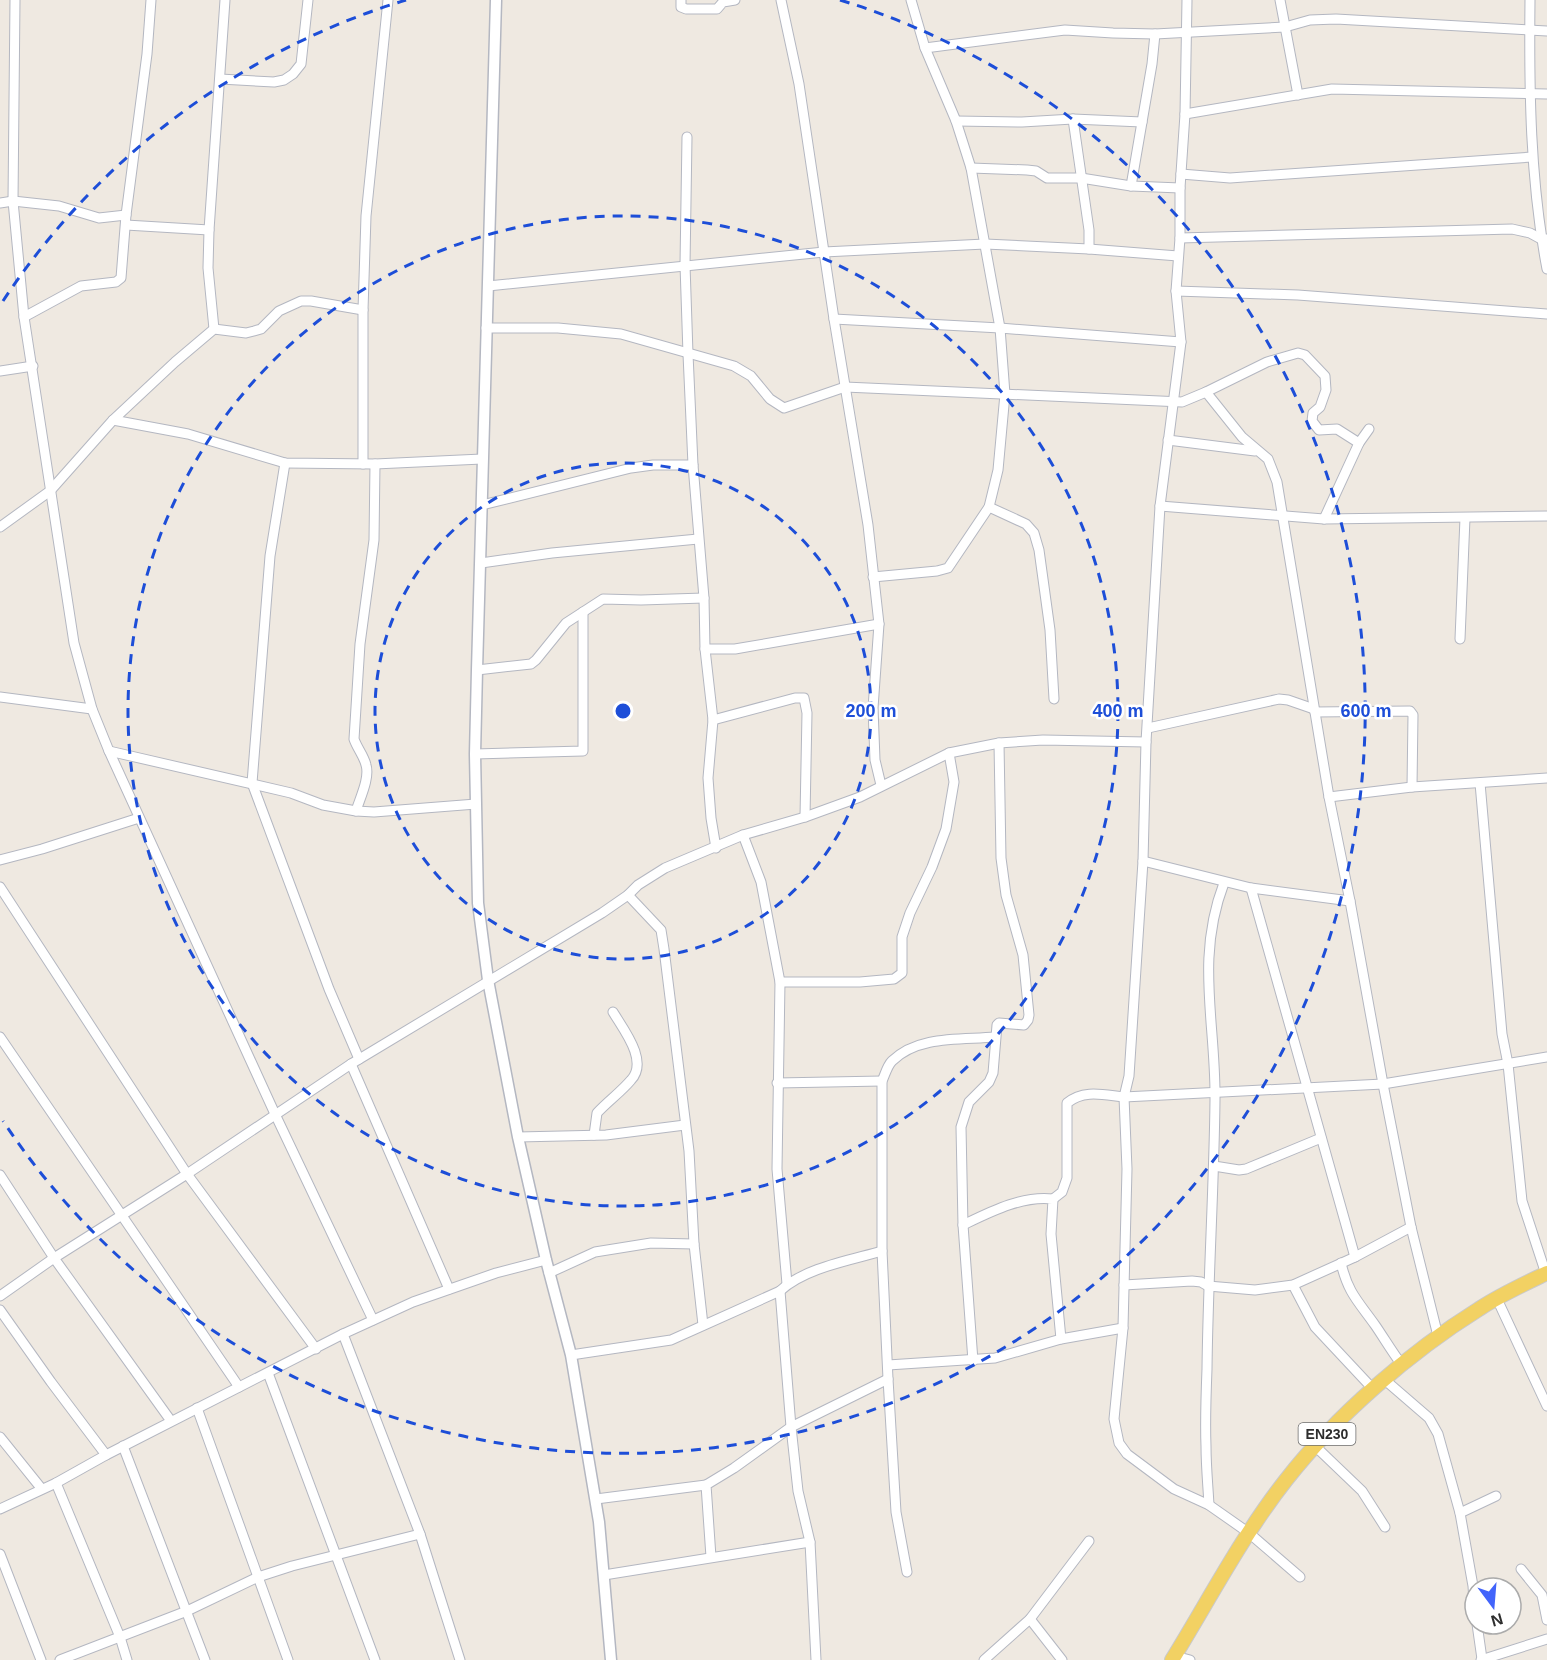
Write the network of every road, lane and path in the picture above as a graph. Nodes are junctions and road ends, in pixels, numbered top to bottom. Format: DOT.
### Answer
graph roads {
  1 [pos="15,0"];
  2 [pos="151,0"];
  3 [pos="225,0"];
  4 [pos="308,0"];
  5 [pos="388,0"];
  6 [pos="496,0"];
  7 [pos="681,0"];
  8 [pos="735,0"];
  9 [pos="781,0"];
  10 [pos="911,0"];
  11 [pos="1187,0"];
  12 [pos="1280,0"];
  13 [pos="1530,0"];
  14 [pos="1285,27"];
  15 [pos="1547,31"];
  16 [pos="1187,32"];
  17 [pos="1530,32"];
  18 [pos="1155,34"];
  19 [pos="925,48"];
  20 [pos="220,79"];
  21 [pos="1531,94"];
  22 [pos="1547,94"];
  23 [pos="1298,95"];
  24 [pos="1185,114"];
  25 [pos="1074,119"];
  26 [pos="956,121"];
  27 [pos="1142,122"];
  28 [pos="687,137"];
  29 [pos="1532,157"];
  30 [pos="971,168"];
  31 [pos="1181,174"];
  32 [pos="1547,175"];
  33 [pos="1535,176"];
  34 [pos="1081,178"];
  35 [pos="1131,186"];
  36 [pos="1180,188"];
  37 [pos="13,201"];
  38 [pos="0,203"];
  39 [pos="126,220"];
  40 [pos="209,230"];
  41 [pos="1180,238"];
  42 [pos="1544,239"];
  43 [pos="985,244"];
  44 [pos="1089,249"];
  45 [pos="824,252"];
  46 [pos="1178,256"];
  47 [pos="686,265"];
  48 [pos="1547,269"];
  49 [pos="488,285"];
  50 [pos="1176,291"];
  51 [pos="363,310"];
  52 [pos="1547,314"];
  53 [pos="24,317"];
  54 [pos="834,319"];
  55 [pos="486,328"];
  56 [pos="1000,328"];
  57 [pos="214,329"];
  58 [pos="1181,342"];
  59 [pos="688,354"];
  60 [pos="33,366"];
  61 [pos="0,371"];
  62 [pos="845,387"];
  63 [pos="1206,392"];
  64 [pos="1005,394"];
  65 [pos="1174,402"];
  66 [pos="112,420"];
  67 [pos="1369,429"];
  68 [pos="1168,440"];
  69 [pos="1359,443"];
  70 [pos="1256,451"];
  71 [pos="482,459"];
  72 [pos="285,463"];
  73 [pos="363,464"];
  74 [pos="375,464"];
  75 [pos="693,465"];
  76 [pos="50,491"];
  77 [pos="482,505"];
  78 [pos="1160,506"];
  79 [pos="989,507"];
  80 [pos="1284,516"];
  81 [pos="1547,516"];
  82 [pos="1465,518"];
  83 [pos="1324,519"];
  84 [pos="0,527"];
  85 [pos="698,539"];
  86 [pos="481,563"];
  87 [pos="873,576"];
  88 [pos="704,598"];
  89 [pos="583,612"];
  90 [pos="879,624"];
  91 [pos="1460,639"];
  92 [pos="705,649"];
  93 [pos="477,670"];
  94 [pos="0,697"];
  95 [pos="1054,699"];
  96 [pos="92,709"];
  97 [pos="1314,710"];
  98 [pos="713,720"];
  99 [pos="1148,728"];
  100 [pos="1146,742"];
  101 [pos="999,743"];
  102 [pos="109,751"];
  103 [pos="949,753"];
  104 [pos="475,754"];
  105 [pos="1547,778"];
  106 [pos="252,783"];
  107 [pos="1480,783"];
  108 [pos="881,785"];
  109 [pos="1412,787"];
  110 [pos="1329,797"];
  111 [pos="476,804"];
  112 [pos="356,811"];
  113 [pos="805,817"];
  114 [pos="139,818"];
  115 [pos="743,835"];
  116 [pos="716,848"];
  117 [pos="0,860"];
  118 [pos="1143,861"];
  119 [pos="1224,883"];
  120 [pos="0,887"];
  121 [pos="1251,888"];
  122 [pos="628,895"];
  123 [pos="1350,902"];
  124 [pos="488,980"];
  125 [pos="780,982"];
  126 [pos="613,1012"];
  127 [pos="0,1037"];
  128 [pos="995,1037"];
  129 [pos="1547,1057"];
  130 [pos="355,1062"];
  131 [pos="1508,1064"];
  132 [pos="882,1082"];
  133 [pos="777,1083"];
  134 [pos="1383,1084"];
  135 [pos="1308,1088"];
  136 [pos="1215,1092"];
  137 [pos="1124,1098"];
  138 [pos="275,1114"];
  139 [pos="685,1125"];
  140 [pos="594,1135"];
  141 [pos="518,1137"];
  142 [pos="1321,1138"];
  143 [pos="1214,1166"];
  144 [pos="187,1173"];
  145 [pos="0,1175"];
  146 [pos="1053,1198"];
  147 [pos="121,1215"];
  148 [pos="963,1225"];
  149 [pos="1411,1227"];
  150 [pos="694,1244"];
  151 [pos="882,1251"];
  152 [pos="1355,1257"];
  153 [pos="54,1258"];
  154 [pos="546,1260"];
  155 [pos="1341,1263"];
  156 [pos="549,1272"];
  157 [pos="1546,1273"];
  158 [pos="1124,1285"];
  159 [pos="1293,1285"];
  160 [pos="1208,1286"];
  161 [pos="783,1287"];
  162 [pos="449,1289"];
  163 [pos="0,1296"];
  164 [pos="1497,1299"];
  165 [pos="0,1310"];
  166 [pos="373,1320"];
  167 [pos="703,1325"];
  168 [pos="1123,1328"];
  169 [pos="343,1334"];
  170 [pos="1438,1336"];
  171 [pos="1061,1339"];
  172 [pos="316,1349"];
  173 [pos="571,1355"];
  174 [pos="973,1361"];
  175 [pos="888,1365"];
  176 [pos="1402,1365"];
  177 [pos="268,1372"];
  178 [pos="888,1379"];
  179 [pos="1385,1380"];
  180 [pos="239,1387"];
  181 [pos="1373,1389"];
  182 [pos="1547,1406"];
  183 [pos="198,1408"];
  184 [pos="171,1421"];
  185 [pos="791,1427"];
  186 [pos="0,1437"];
  187 [pos="123,1446"];
  188 [pos="1316,1446"];
  189 [pos="106,1455"];
  190 [pos="56,1483"];
  191 [pos="706,1485"];
  192 [pos="41,1488"];
  193 [pos="1497,1496"];
  194 [pos="596,1499"];
  195 [pos="1209,1505"];
  196 [pos="0,1509"];
  197 [pos="1460,1513"];
  198 [pos="1385,1527"];
  199 [pos="1249,1533"];
  200 [pos="420,1534"];
  201 [pos="1089,1541"];
  202 [pos="810,1542"];
  203 [pos="0,1554"];
  204 [pos="336,1555"];
  205 [pos="711,1557"];
  206 [pos="1521,1569"];
  207 [pos="907,1572"];
  208 [pos="604,1575"];
  209 [pos="1471,1576"];
  210 [pos="258,1577"];
  211 [pos="1300,1577"];
  212 [pos="187,1611"];
  213 [pos="1029,1619"];
  214 [pos="1547,1620"];
  215 [pos="1478,1636"];
  216 [pos="120,1637"];
  217 [pos="1547,1639"];
  218 [pos="1173,1658"];
  219 [pos="41,1660"];
  220 [pos="60,1660"];
  221 [pos="128,1660"];
  222 [pos="205,1660"];
  223 [pos="288,1660"];
  224 [pos="375,1660"];
  225 [pos="460,1660"];
  226 [pos="611,1660"];
  227 [pos="816,1660"];
  228 [pos="984,1660"];
  229 [pos="1062,1660"];
  230 [pos="1190,1660"];
  231 [pos="1482,1660"];
  1 -- 37 [label="street"];
  2 -- 39 [label="street"];
  3 -- 20 [label="street"];
  4 -- 20 [label="street"];
  5 -- 51 [label="street"];
  6 -- 49 [label="street"];
  7 -- 8 [label="street"];
  9 -- 45 [label="street"];
  10 -- 19 [label="street"];
  11 -- 16 [label="street"];
  12 -- 14 [label="street"];
  13 -- 17 [label="street"];
  14 -- 16 [label="street"];
  14 -- 17 [label="street"];
  14 -- 23 [label="street"];
  15 -- 17 [label="street"];
  16 -- 18 [label="street"];
  16 -- 24 [label="street"];
  17 -- 21 [label="street"];
  18 -- 19 [label="street"];
  18 -- 27 [label="street"];
  19 -- 26 [label="street"];
  20 -- 40 [label="street"];
  21 -- 22 [label="street"];
  21 -- 23 [label="street"];
  21 -- 29 [label="street"];
  23 -- 24 [label="street"];
  24 -- 31 [label="street"];
  25 -- 26 [label="street"];
  25 -- 27 [label="street"];
  25 -- 34 [label="street"];
  26 -- 30 [label="street"];
  27 -- 35 [label="street"];
  28 -- 47 [label="street"];
  29 -- 31 [label="street"];
  29 -- 33 [label="street"];
  30 -- 34 [label="street"];
  30 -- 43 [label="street"];
  31 -- 36 [label="street"];
  32 -- 33 [label="street"];
  33 -- 42 [label="street"];
  34 -- 35 [label="street"];
  34 -- 44 [label="street"];
  35 -- 36 [label="street"];
  36 -- 41 [label="street"];
  37 -- 38 [label="street"];
  37 -- 39 [label="street"];
  37 -- 53 [label="street"];
  39 -- 40 [label="street"];
  39 -- 53 [label="street"];
  40 -- 57 [label="street"];
  41 -- 42 [label="street"];
  41 -- 46 [label="street"];
  42 -- 48 [label="street"];
  43 -- 44 [label="street"];
  43 -- 45 [label="street"];
  43 -- 56 [label="street"];
  44 -- 46 [label="street"];
  45 -- 47 [label="street"];
  45 -- 54 [label="street"];
  46 -- 50 [label="street"];
  47 -- 49 [label="street"];
  47 -- 59 [label="street"];
  49 -- 55 [label="street"];
  50 -- 52 [label="street"];
  50 -- 58 [label="street"];
  51 -- 57 [label="street"];
  51 -- 73 [label="street"];
  53 -- 60 [label="street"];
  54 -- 56 [label="street"];
  54 -- 62 [label="street"];
  55 -- 59 [label="street"];
  55 -- 71 [label="street"];
  56 -- 58 [label="street"];
  56 -- 64 [label="street"];
  57 -- 66 [label="street"];
  58 -- 65 [label="street"];
  59 -- 62 [label="street"];
  59 -- 75 [label="street"];
  60 -- 61 [label="street"];
  60 -- 76 [label="street"];
  62 -- 64 [label="street"];
  62 -- 87 [label="street"];
  63 -- 65 [label="street"];
  63 -- 69 [label="street"];
  63 -- 70 [label="street"];
  64 -- 65 [label="street"];
  64 -- 79 [label="street"];
  65 -- 68 [label="street"];
  66 -- 72 [label="street"];
  66 -- 76 [label="street"];
  67 -- 69 [label="street"];
  68 -- 70 [label="street"];
  68 -- 78 [label="street"];
  69 -- 83 [label="street"];
  70 -- 80 [label="street"];
  71 -- 74 [label="street"];
  71 -- 77 [label="street"];
  72 -- 73 [label="street"];
  72 -- 106 [label="street"];
  73 -- 74 [label="street"];
  74 -- 112 [label="street"];
  75 -- 77 [label="street"];
  75 -- 85 [label="street"];
  76 -- 84 [label="street"];
  76 -- 96 [label="street"];
  77 -- 86 [label="street"];
  78 -- 80 [label="street"];
  78 -- 99 [label="street"];
  79 -- 87 [label="street"];
  79 -- 95 [label="street"];
  80 -- 83 [label="street"];
  80 -- 97 [label="street"];
  81 -- 82 [label="street"];
  82 -- 83 [label="street"];
  82 -- 91 [label="street"];
  85 -- 86 [label="street"];
  85 -- 88 [label="street"];
  86 -- 93 [label="street"];
  87 -- 90 [label="street"];
  88 -- 89 [label="street"];
  88 -- 92 [label="street"];
  89 -- 93 [label="street"];
  89 -- 104 [label="street"];
  90 -- 92 [label="street"];
  90 -- 108 [label="street"];
  92 -- 98 [label="street"];
  93 -- 104 [label="street"];
  94 -- 96 [label="street"];
  96 -- 102 [label="street"];
  97 -- 99 [label="street"];
  97 -- 109 [label="street"];
  97 -- 110 [label="street"];
  98 -- 113 [label="street"];
  98 -- 116 [label="street"];
  99 -- 100 [label="street"];
  100 -- 101 [label="street"];
  100 -- 118 [label="street"];
  101 -- 103 [label="street"];
  101 -- 128 [label="street"];
  102 -- 106 [label="street"];
  102 -- 114 [label="street"];
  103 -- 108 [label="street"];
  103 -- 125 [label="street"];
  104 -- 111 [label="street"];
  105 -- 107 [label="street"];
  106 -- 112 [label="street"];
  106 -- 130 [label="street"];
  107 -- 109 [label="street"];
  107 -- 131 [label="street"];
  108 -- 113 [label="street"];
  109 -- 110 [label="street"];
  110 -- 123 [label="street"];
  111 -- 112 [label="street"];
  111 -- 124 [label="street"];
  113 -- 115 [label="street"];
  114 -- 117 [label="street"];
  114 -- 138 [label="street"];
  115 -- 116 [label="street"];
  115 -- 125 [label="street"];
  116 -- 122 [label="street"];
  118 -- 119 [label="street"];
  118 -- 137 [label="street"];
  119 -- 121 [label="street"];
  119 -- 136 [label="street"];
  120 -- 144 [label="street"];
  121 -- 123 [label="street"];
  121 -- 135 [label="street"];
  122 -- 124 [label="street"];
  122 -- 139 [label="street"];
  123 -- 134 [label="street"];
  124 -- 130 [label="street"];
  124 -- 141 [label="street"];
  125 -- 133 [label="street"];
  126 -- 140 [label="street"];
  127 -- 147 [label="street"];
  128 -- 132 [label="street"];
  128 -- 148 [label="street"];
  129 -- 131 [label="street"];
  130 -- 138 [label="street"];
  130 -- 162 [label="street"];
  131 -- 134 [label="street"];
  131 -- 157 [label="street"];
  132 -- 133 [label="street"];
  132 -- 151 [label="street"];
  133 -- 161 [label="street"];
  134 -- 135 [label="street"];
  134 -- 149 [label="street"];
  135 -- 136 [label="street"];
  135 -- 142 [label="street"];
  136 -- 137 [label="street"];
  136 -- 143 [label="street"];
  137 -- 146 [label="street"];
  137 -- 158 [label="street"];
  138 -- 144 [label="street"];
  138 -- 166 [label="street"];
  139 -- 140 [label="street"];
  139 -- 150 [label="street"];
  140 -- 141 [label="street"];
  141 -- 154 [label="street"];
  142 -- 143 [label="street"];
  142 -- 152 [label="street"];
  143 -- 160 [label="street"];
  144 -- 147 [label="street"];
  144 -- 172 [label="street"];
  145 -- 153 [label="street"];
  146 -- 148 [label="street"];
  146 -- 171 [label="street"];
  147 -- 153 [label="street"];
  147 -- 180 [label="street"];
  148 -- 174 [label="street"];
  149 -- 152 [label="street"];
  149 -- 170 [label="street"];
  150 -- 156 [label="street"];
  150 -- 167 [label="street"];
  151 -- 161 [label="street"];
  151 -- 175 [label="street"];
  152 -- 155 [label="street"];
  153 -- 163 [label="street"];
  153 -- 184 [label="street"];
  154 -- 156 [label="street"];
  154 -- 162 [label="street"];
  155 -- 159 [label="street"];
  155 -- 176 [label="street"];
  156 -- 173 [label="street"];
  157 -- 164 [label="main road, EN230"];
  158 -- 160 [label="street"];
  158 -- 168 [label="street"];
  159 -- 160 [label="street"];
  159 -- 181 [label="street"];
  160 -- 195 [label="street"];
  161 -- 167 [label="street"];
  161 -- 185 [label="street"];
  162 -- 166 [label="street"];
  164 -- 170 [label="main road, EN230"];
  164 -- 182 [label="street"];
  165 -- 189 [label="street"];
  166 -- 169 [label="street"];
  167 -- 173 [label="street"];
  168 -- 171 [label="street"];
  168 -- 195 [label="street"];
  169 -- 172 [label="street"];
  169 -- 200 [label="street"];
  170 -- 176 [label="main road, EN230"];
  171 -- 174 [label="street"];
  172 -- 177 [label="street"];
  173 -- 194 [label="street"];
  174 -- 175 [label="street"];
  175 -- 178 [label="street"];
  176 -- 179 [label="main road, EN230"];
  177 -- 180 [label="street"];
  177 -- 204 [label="street"];
  178 -- 185 [label="street"];
  178 -- 207 [label="street"];
  179 -- 181 [label="main road, EN230"];
  179 -- 197 [label="street"];
  180 -- 183 [label="street"];
  181 -- 188 [label="main road, EN230"];
  183 -- 184 [label="street"];
  183 -- 210 [label="street"];
  184 -- 187 [label="street"];
  185 -- 191 [label="street"];
  185 -- 202 [label="street"];
  186 -- 192 [label="street"];
  187 -- 189 [label="street"];
  187 -- 212 [label="street"];
  188 -- 198 [label="street"];
  188 -- 199 [label="main road, EN230"];
  189 -- 190 [label="street"];
  190 -- 192 [label="street"];
  190 -- 216 [label="street"];
  191 -- 194 [label="street"];
  191 -- 205 [label="street"];
  192 -- 196 [label="street"];
  193 -- 197 [label="street"];
  194 -- 208 [label="street"];
  195 -- 199 [label="street"];
  197 -- 209 [label="street"];
  199 -- 211 [label="street"];
  199 -- 218 [label="main road, EN230"];
  200 -- 204 [label="street"];
  200 -- 225 [label="street"];
  201 -- 213 [label="street"];
  202 -- 205 [label="street"];
  202 -- 227 [label="street"];
  203 -- 219 [label="street"];
  204 -- 210 [label="street"];
  204 -- 224 [label="street"];
  205 -- 208 [label="street"];
  206 -- 214 [label="street"];
  208 -- 226 [label="street"];
  210 -- 212 [label="street"];
  210 -- 223 [label="street"];
  212 -- 216 [label="street"];
  212 -- 222 [label="street"];
  213 -- 228 [label="street"];
  213 -- 229 [label="street"];
  215 -- 231 [label="street"];
  216 -- 220 [label="street"];
  216 -- 221 [label="street"];
  217 -- 231 [label="street"];
  218 -- 230 [label="street"];
}
